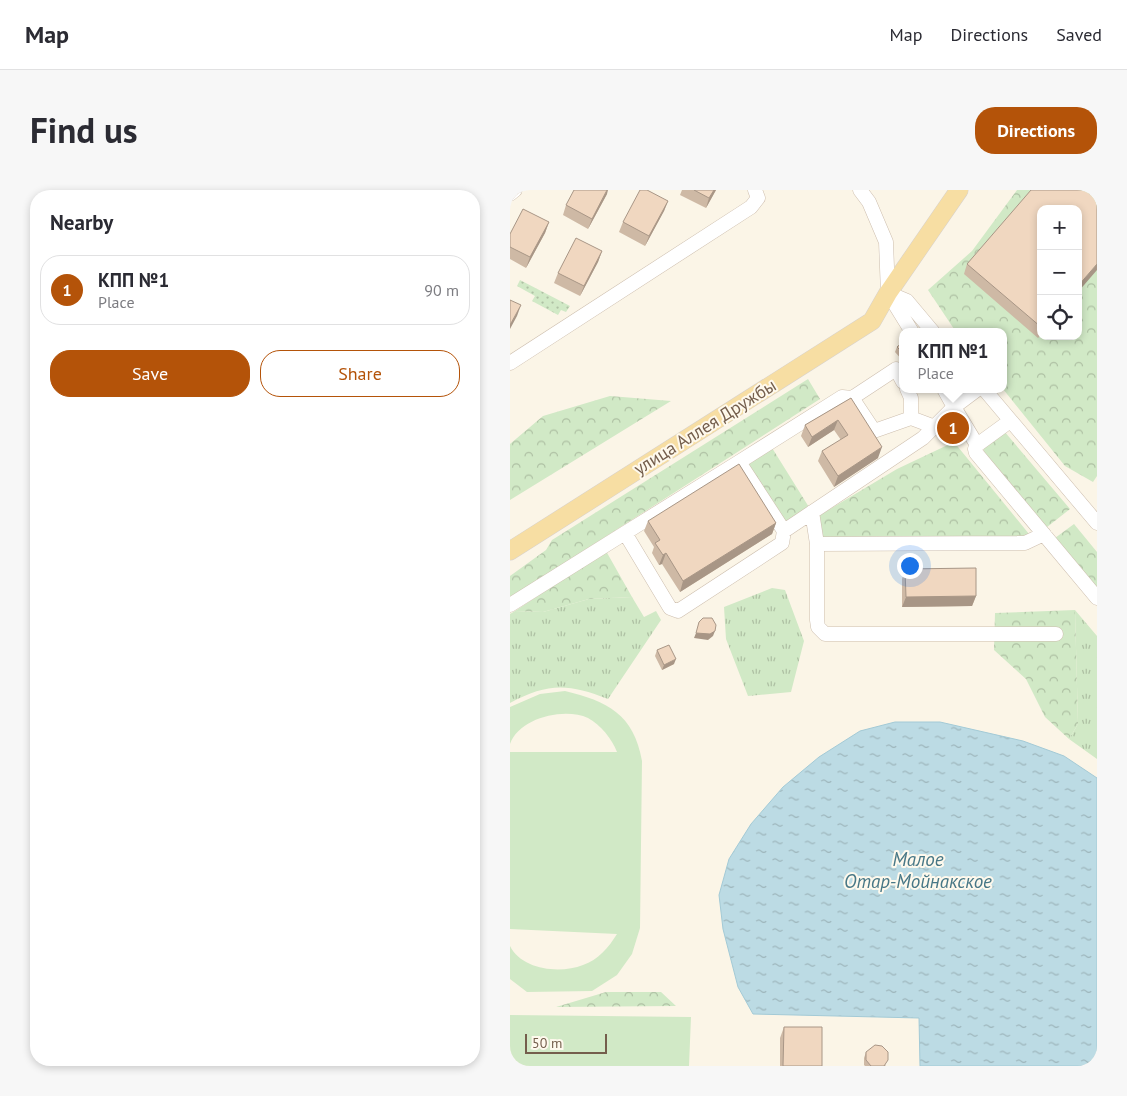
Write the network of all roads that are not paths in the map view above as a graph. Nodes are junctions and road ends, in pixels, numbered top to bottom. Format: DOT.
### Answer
graph roads {
  1 [pos="516,190"];
  2 [pos="755,190"];
  3 [pos="860,190"];
  4 [pos="959,190"];
  5 [pos="510,194"];
  6 [pos="888,293"];
  7 [pos="910,328"];
  8 [pos="930,328"];
  9 [pos="510,364"];
  10 [pos="899,375"];
  11 [pos="909,393"];
  12 [pos="946,393"];
  13 [pos="973,393"];
  14 [pos="987,393"];
  15 [pos="852,398"];
  16 [pos="954,408"];
  17 [pos="912,418"];
  18 [pos="1010,421"];
  19 [pos="935,427"];
  20 [pos="977,445"];
  21 [pos="739,462"];
  22 [pos="812,512"];
  23 [pos="1097,523"];
  24 [pos="784,531"];
  25 [pos="625,533"];
  26 [pos="1044,534"];
  27 [pos="817,544"];
  28 [pos="510,551"];
  29 [pos="1097,598"];
  30 [pos="510,605"];
  31 [pos="1056,634"];
  1 -- 5 [label="street"];
  2 -- 9 [label="street"];
  3 -- 6 [label="street"];
  4 -- 6 [label="main road, улица Аллея Дружбы"];
  6 -- 7 [label="street"];
  6 -- 8 [label="street"];
  6 -- 28 [label="main road, улица Аллея Дружбы"];
  10 -- 15 [label="street"];
  11 -- 17 [label="street"];
  12 -- 16 [label="street"];
  13 -- 16 [label="street"];
  14 -- 18 [label="street"];
  15 -- 17 [label="street"];
  15 -- 21 [label="street"];
  16 -- 19 [label="street"];
  16 -- 20 [label="street"];
  17 -- 19 [label="street"];
  18 -- 20 [label="street"];
  18 -- 23 [label="street"];
  19 -- 22 [label="street"];
  20 -- 26 [label="street"];
  21 -- 24 [label="street"];
  21 -- 25 [label="street"];
  22 -- 24 [label="street"];
  22 -- 27 [label="street"];
  24 -- 25 [label="street"];
  25 -- 30 [label="street"];
  26 -- 27 [label="street"];
  26 -- 29 [label="street"];
  27 -- 31 [label="street"];
}
